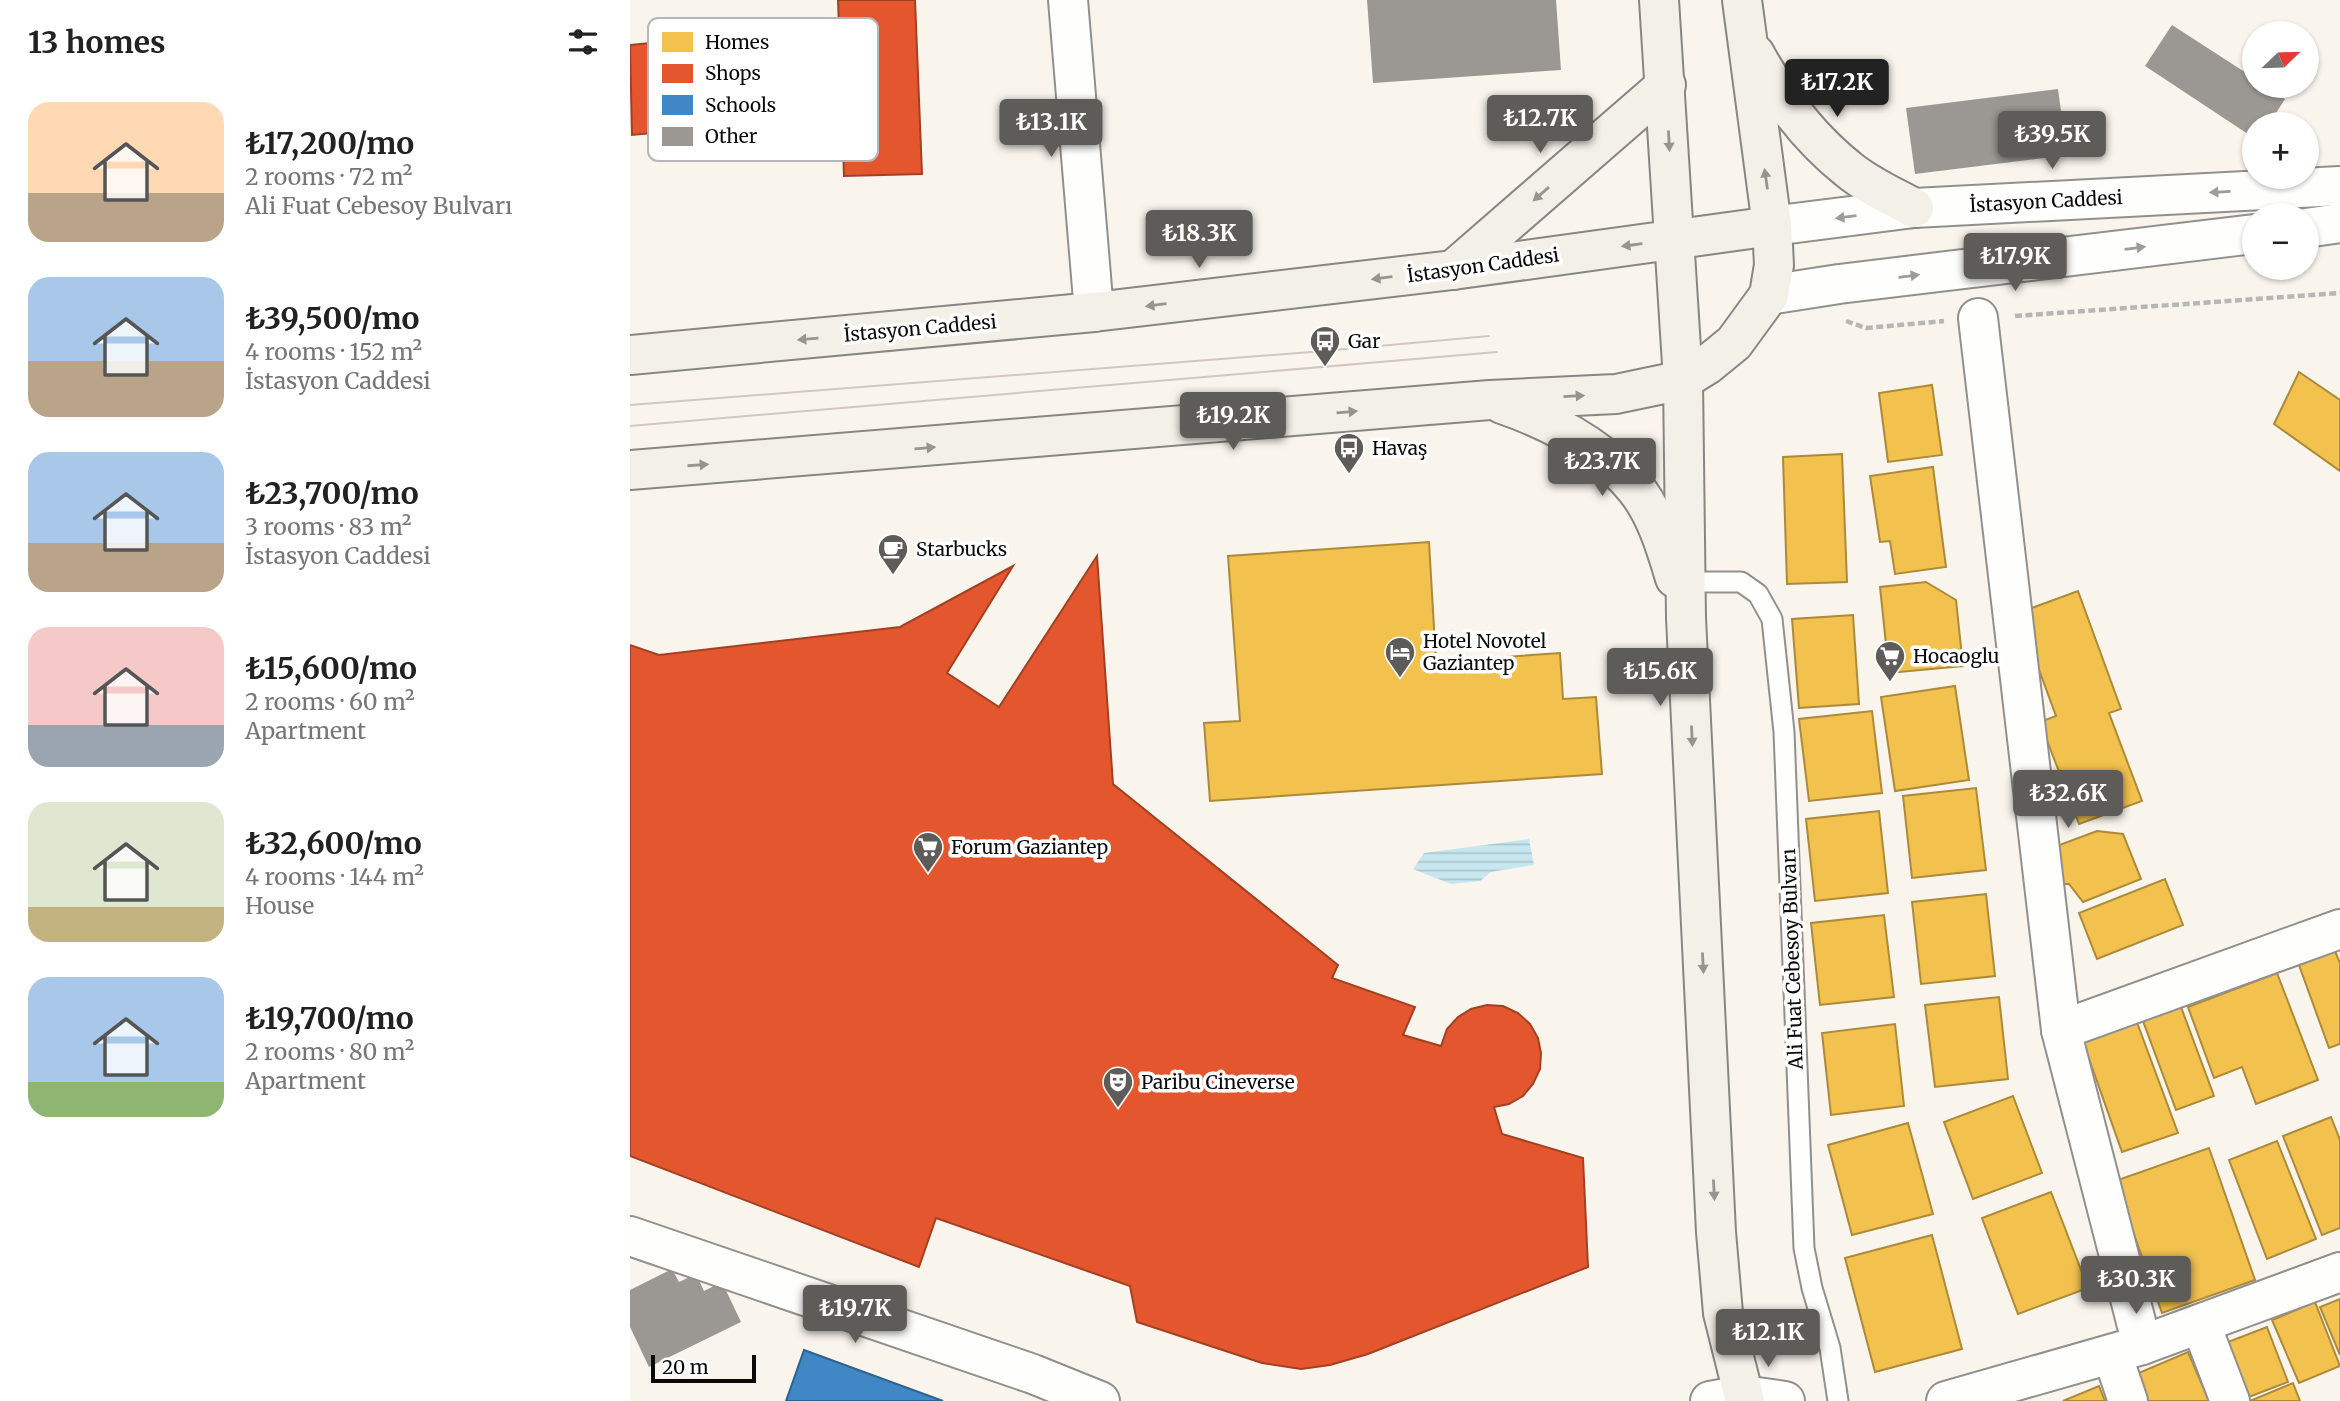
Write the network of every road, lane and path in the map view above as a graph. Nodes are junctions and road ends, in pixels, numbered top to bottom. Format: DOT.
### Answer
graph roads {
  1 [pos="1068,0"];
  2 [pos="1659,0"];
  3 [pos="1742,0"];
  4 [pos="1748,41"];
  5 [pos="1666,85"];
  6 [pos="2339,185"];
  7 [pos="1914,208"];
  8 [pos="2340,223"];
  9 [pos="1773,226"];
  10 [pos="2319,226"];
  11 [pos="2242,235"];
  12 [pos="1675,239"];
  13 [pos="1452,270"];
  14 [pos="2340,293"];
  15 [pos="1769,295"];
  16 [pos="1094,312"];
  17 [pos="1978,318"];
  18 [pos="1841,320"];
  19 [pos="630,355"];
  20 [pos="1683,380"];
  21 [pos="1490,400"];
  22 [pos="630,470"];
  23 [pos="1686,600"];
  24 [pos="2340,929"];
  25 [pos="2061,1030"];
  26 [pos="630,1236"];
  27 [pos="2340,1272"];
  28 [pos="2201,1325"];
  29 [pos="2127,1350"];
  30 [pos="1733,1399"];
  31 [pos="1100,1401"];
  32 [pos="1785,1401"];
  33 [pos="1838,1401"];
  34 [pos="1946,1401"];
  35 [pos="2129,1401"];
  36 [pos="2230,1401"];
  1 -- 16 [label="street"];
  2 -- 5 [label="street"];
  3 -- 4 [label="street"];
  4 -- 7 [label="street"];
  9 -- 4 [label="street, one-way"];
  5 -- 12 [label="street, one-way"];
  5 -- 13 [label="street, one-way"];
  6 -- 7 [label="street, İstasyon Caddesi, one-way"];
  7 -- 9 [label="street, İstasyon Caddesi, one-way"];
  8 -- 10 [label="street"];
  9 -- 12 [label="street, İstasyon Caddesi"];
  9 -- 15 [label="street"];
  15 -- 11 [label="street, one-way"];
  12 -- 13 [label="street, İstasyon Caddesi, one-way"];
  12 -- 20 [label="street"];
  13 -- 16 [label="street, İstasyon Caddesi, one-way"];
  14 -- 17 [label="path"];
  15 -- 20 [label="street"];
  16 -- 19 [label="street, İstasyon Caddesi, one-way"];
  17 -- 18 [label="path"];
  17 -- 25 [label="street"];
  21 -- 20 [label="street, one-way"];
  20 -- 23 [label="street"];
  22 -- 21 [label="street, one-way"];
  21 -- 23 [label="street"];
  23 -- 30 [label="street, one-way"];
  23 -- 33 [label="lane, Ali Fuat Cebesoy Bulvarı"];
  24 -- 25 [label="street"];
  25 -- 29 [label="street"];
  26 -- 31 [label="street"];
  27 -- 28 [label="street"];
  28 -- 29 [label="street"];
  28 -- 36 [label="street"];
  29 -- 34 [label="street"];
  29 -- 35 [label="street"];
  30 -- 32 [label="street"];
}
